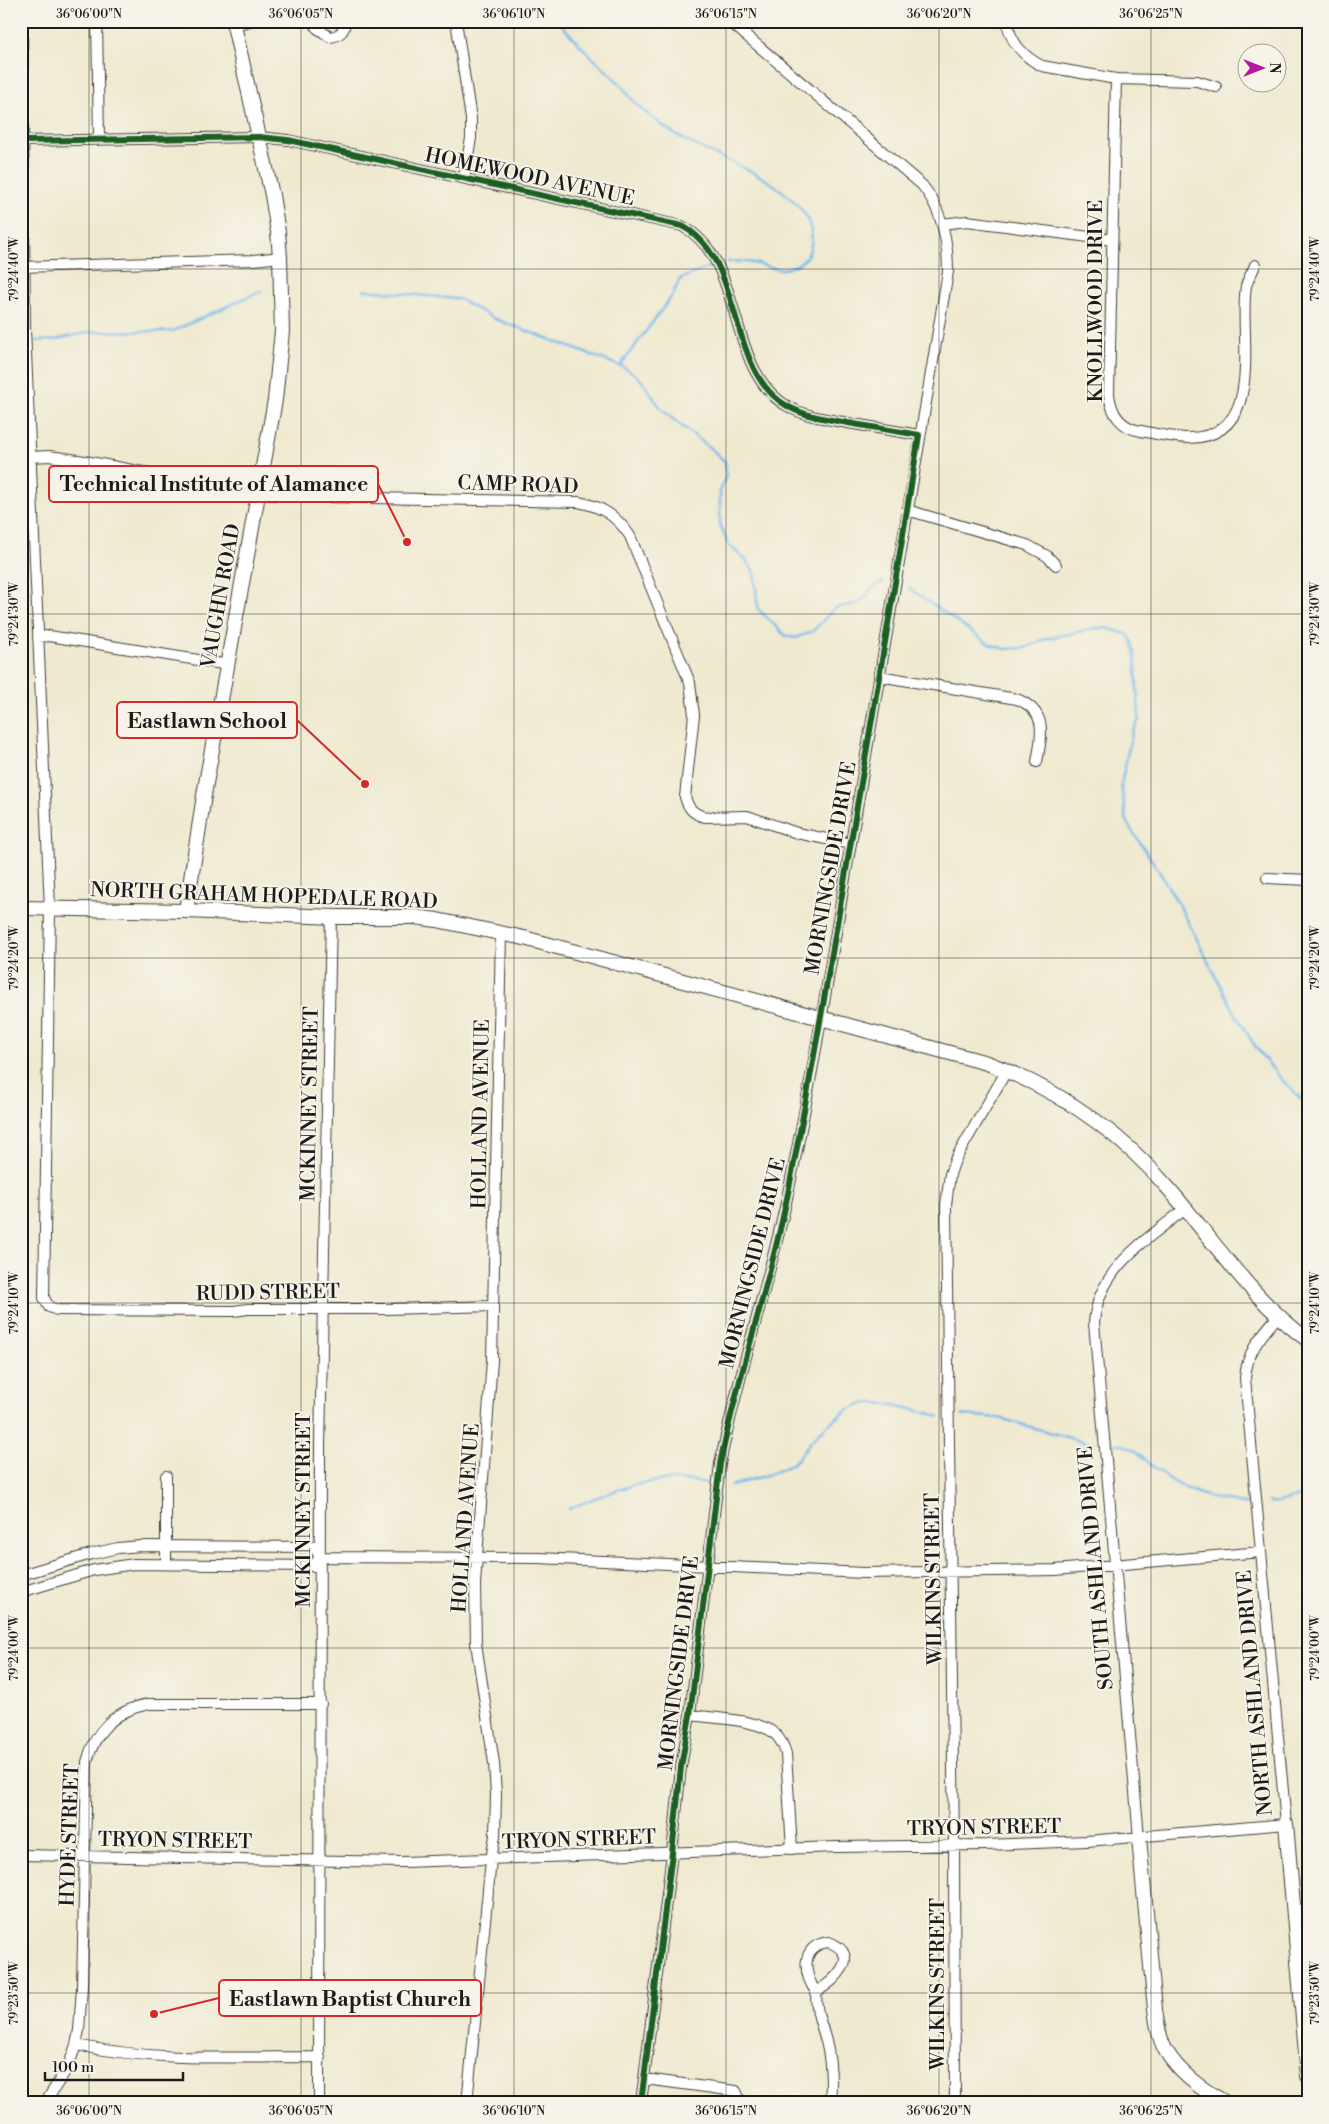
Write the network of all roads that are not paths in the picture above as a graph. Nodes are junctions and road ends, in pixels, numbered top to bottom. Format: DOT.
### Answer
graph roads {
  1 [pos="22,21"];
  2 [pos="97,21"];
  3 [pos="250,21"];
  4 [pos="312,21"];
  5 [pos="344,21"];
  6 [pos="456,21"];
  7 [pos="729,21"];
  8 [pos="1007,21"];
  9 [pos="234,23"];
  10 [pos="1116,79"];
  11 [pos="1216,87"];
  12 [pos="259,137"];
  13 [pos="99,139"];
  14 [pos="22,141"];
  15 [pos="464,178"];
  16 [pos="942,224"];
  17 [pos="1112,240"];
  18 [pos="280,257"];
  19 [pos="1256,265"];
  20 [pos="22,267"];
  21 [pos="919,435"];
  22 [pos="31,457"];
  23 [pos="259,494"];
  24 [pos="907,510"];
  25 [pos="1056,565"];
  26 [pos="38,636"];
  27 [pos="228,666"];
  28 [pos="880,676"];
  29 [pos="1037,762"];
  30 [pos="850,844"];
  31 [pos="1267,878"];
  32 [pos="1308,880"];
  33 [pos="21,908"];
  34 [pos="50,909"];
  35 [pos="186,911"];
  36 [pos="331,916"];
  37 [pos="501,933"];
  38 [pos="821,1018"];
  39 [pos="1007,1070"];
  40 [pos="1185,1209"];
  41 [pos="494,1306"];
  42 [pos="321,1309"];
  43 [pos="1278,1316"];
  44 [pos="1308,1340"];
  45 [pos="166,1476"];
  46 [pos="165,1547"];
  47 [pos="1261,1552"];
  48 [pos="320,1557"];
  49 [pos="477,1558"];
  50 [pos="166,1564"];
  51 [pos="1114,1565"];
  52 [pos="706,1566"];
  53 [pos="950,1572"];
  54 [pos="21,1575"];
  55 [pos="21,1592"];
  56 [pos="321,1704"];
  57 [pos="690,1715"];
  58 [pos="1286,1824"];
  59 [pos="1139,1838"];
  60 [pos="954,1846"];
  61 [pos="792,1849"];
  62 [pos="672,1853"];
  63 [pos="21,1855"];
  64 [pos="84,1856"];
  65 [pos="491,1860"];
  66 [pos="320,1862"];
  67 [pos="816,1992"];
  68 [pos="76,2045"];
  69 [pos="320,2058"];
  70 [pos="1308,2076"];
  71 [pos="645,2079"];
  72 [pos="46,2103"];
  73 [pos="319,2103"];
  74 [pos="467,2103"];
  75 [pos="641,2103"];
  76 [pos="741,2103"];
  77 [pos="830,2103"];
  78 [pos="955,2103"];
  79 [pos="1226,2103"];
  1 -- 14 [label="street"];
  2 -- 13 [label="street"];
  3 -- 9 [label="street"];
  4 -- 5 [label="street"];
  6 -- 15 [label="street"];
  7 -- 16 [label="street, MORNINGSIDE DRIVE"];
  8 -- 10 [label="street"];
  9 -- 12 [label="street, VAUGHN ROAD"];
  10 -- 11 [label="street"];
  10 -- 17 [label="street, KNOLLWOOD DRIVE"];
  12 -- 13 [label="street, HOMEWOOD AVENUE"];
  12 -- 15 [label="street, HOMEWOOD AVENUE"];
  12 -- 18 [label="street, VAUGHN ROAD"];
  13 -- 14 [label="street, HOMEWOOD AVENUE"];
  14 -- 20 [label="street"];
  15 -- 21 [label="street, HOMEWOOD AVENUE"];
  16 -- 17 [label="street"];
  16 -- 21 [label="street, MORNINGSIDE DRIVE"];
  17 -- 19 [label="street, KNOLLWOOD DRIVE"];
  18 -- 20 [label="street"];
  18 -- 23 [label="street, VAUGHN ROAD"];
  20 -- 22 [label="street"];
  21 -- 24 [label="street, MORNINGSIDE DRIVE"];
  22 -- 23 [label="street, CAMP ROAD"];
  22 -- 26 [label="street"];
  23 -- 27 [label="street, VAUGHN ROAD"];
  23 -- 30 [label="street, CAMP ROAD"];
  24 -- 25 [label="street"];
  24 -- 28 [label="street, MORNINGSIDE DRIVE"];
  26 -- 27 [label="street"];
  26 -- 34 [label="street"];
  27 -- 35 [label="street, VAUGHN ROAD"];
  28 -- 29 [label="street"];
  28 -- 30 [label="street, MORNINGSIDE DRIVE"];
  30 -- 38 [label="street, MORNINGSIDE DRIVE"];
  31 -- 32 [label="street"];
  33 -- 34 [label="street, NORTH GRAHAM HOPEDALE ROAD"];
  34 -- 35 [label="street, NORTH GRAHAM HOPEDALE ROAD"];
  34 -- 42 [label="street, RUDD STREET"];
  35 -- 36 [label="street, NORTH GRAHAM HOPEDALE ROAD"];
  36 -- 37 [label="street, NORTH GRAHAM HOPEDALE ROAD"];
  36 -- 42 [label="street, MCKINNEY STREET"];
  37 -- 38 [label="street, NORTH GRAHAM HOPEDALE ROAD"];
  37 -- 41 [label="street, HOLLAND AVENUE"];
  38 -- 39 [label="street, NORTH GRAHAM HOPEDALE ROAD"];
  38 -- 52 [label="street, MORNINGSIDE DRIVE"];
  39 -- 40 [label="street, NORTH GRAHAM HOPEDALE ROAD"];
  39 -- 53 [label="street, WILKINS STREET"];
  40 -- 43 [label="street, NORTH GRAHAM HOPEDALE ROAD"];
  40 -- 51 [label="street, SOUTH ASHLAND DRIVE"];
  41 -- 42 [label="street, RUDD STREET"];
  41 -- 49 [label="street, HOLLAND AVENUE"];
  42 -- 48 [label="street, MCKINNEY STREET"];
  43 -- 44 [label="street, NORTH GRAHAM HOPEDALE ROAD"];
  43 -- 47 [label="street, NORTH ASHLAND DRIVE"];
  45 -- 46 [label="street"];
  46 -- 48 [label="street"];
  46 -- 50 [label="street"];
  46 -- 54 [label="street"];
  47 -- 51 [label="street"];
  47 -- 58 [label="street, NORTH ASHLAND DRIVE"];
  48 -- 49 [label="street"];
  48 -- 50 [label="street"];
  48 -- 56 [label="street, MCKINNEY STREET"];
  49 -- 52 [label="street"];
  49 -- 65 [label="street, HOLLAND AVENUE"];
  50 -- 55 [label="street"];
  51 -- 53 [label="street"];
  51 -- 59 [label="street, SOUTH ASHLAND DRIVE"];
  52 -- 53 [label="street"];
  52 -- 57 [label="street, MORNINGSIDE DRIVE"];
  53 -- 60 [label="street, WILKINS STREET"];
  56 -- 64 [label="street, HYDE STREET"];
  56 -- 66 [label="street, MCKINNEY STREET"];
  57 -- 61 [label="street"];
  57 -- 62 [label="street, MORNINGSIDE DRIVE"];
  58 -- 59 [label="street, TRYON STREET"];
  58 -- 70 [label="street, NORTH ASHLAND DRIVE"];
  59 -- 60 [label="street, TRYON STREET"];
  59 -- 79 [label="street, SOUTH ASHLAND DRIVE"];
  60 -- 61 [label="street, TRYON STREET"];
  60 -- 78 [label="street, WILKINS STREET"];
  61 -- 62 [label="street, TRYON STREET"];
  62 -- 65 [label="street, TRYON STREET"];
  62 -- 71 [label="street, MORNINGSIDE DRIVE"];
  63 -- 64 [label="street, TRYON STREET"];
  64 -- 66 [label="street, TRYON STREET"];
  64 -- 68 [label="street, HYDE STREET"];
  65 -- 66 [label="street, TRYON STREET"];
  65 -- 74 [label="street, HOLLAND AVENUE"];
  66 -- 69 [label="street, MCKINNEY STREET"];
  67 -- 67 [label="street"];
  67 -- 77 [label="street"];
  68 -- 69 [label="street"];
  68 -- 72 [label="street, HYDE STREET"];
  69 -- 73 [label="street, MCKINNEY STREET"];
  71 -- 75 [label="street, MORNINGSIDE DRIVE"];
  71 -- 76 [label="street"];
}
